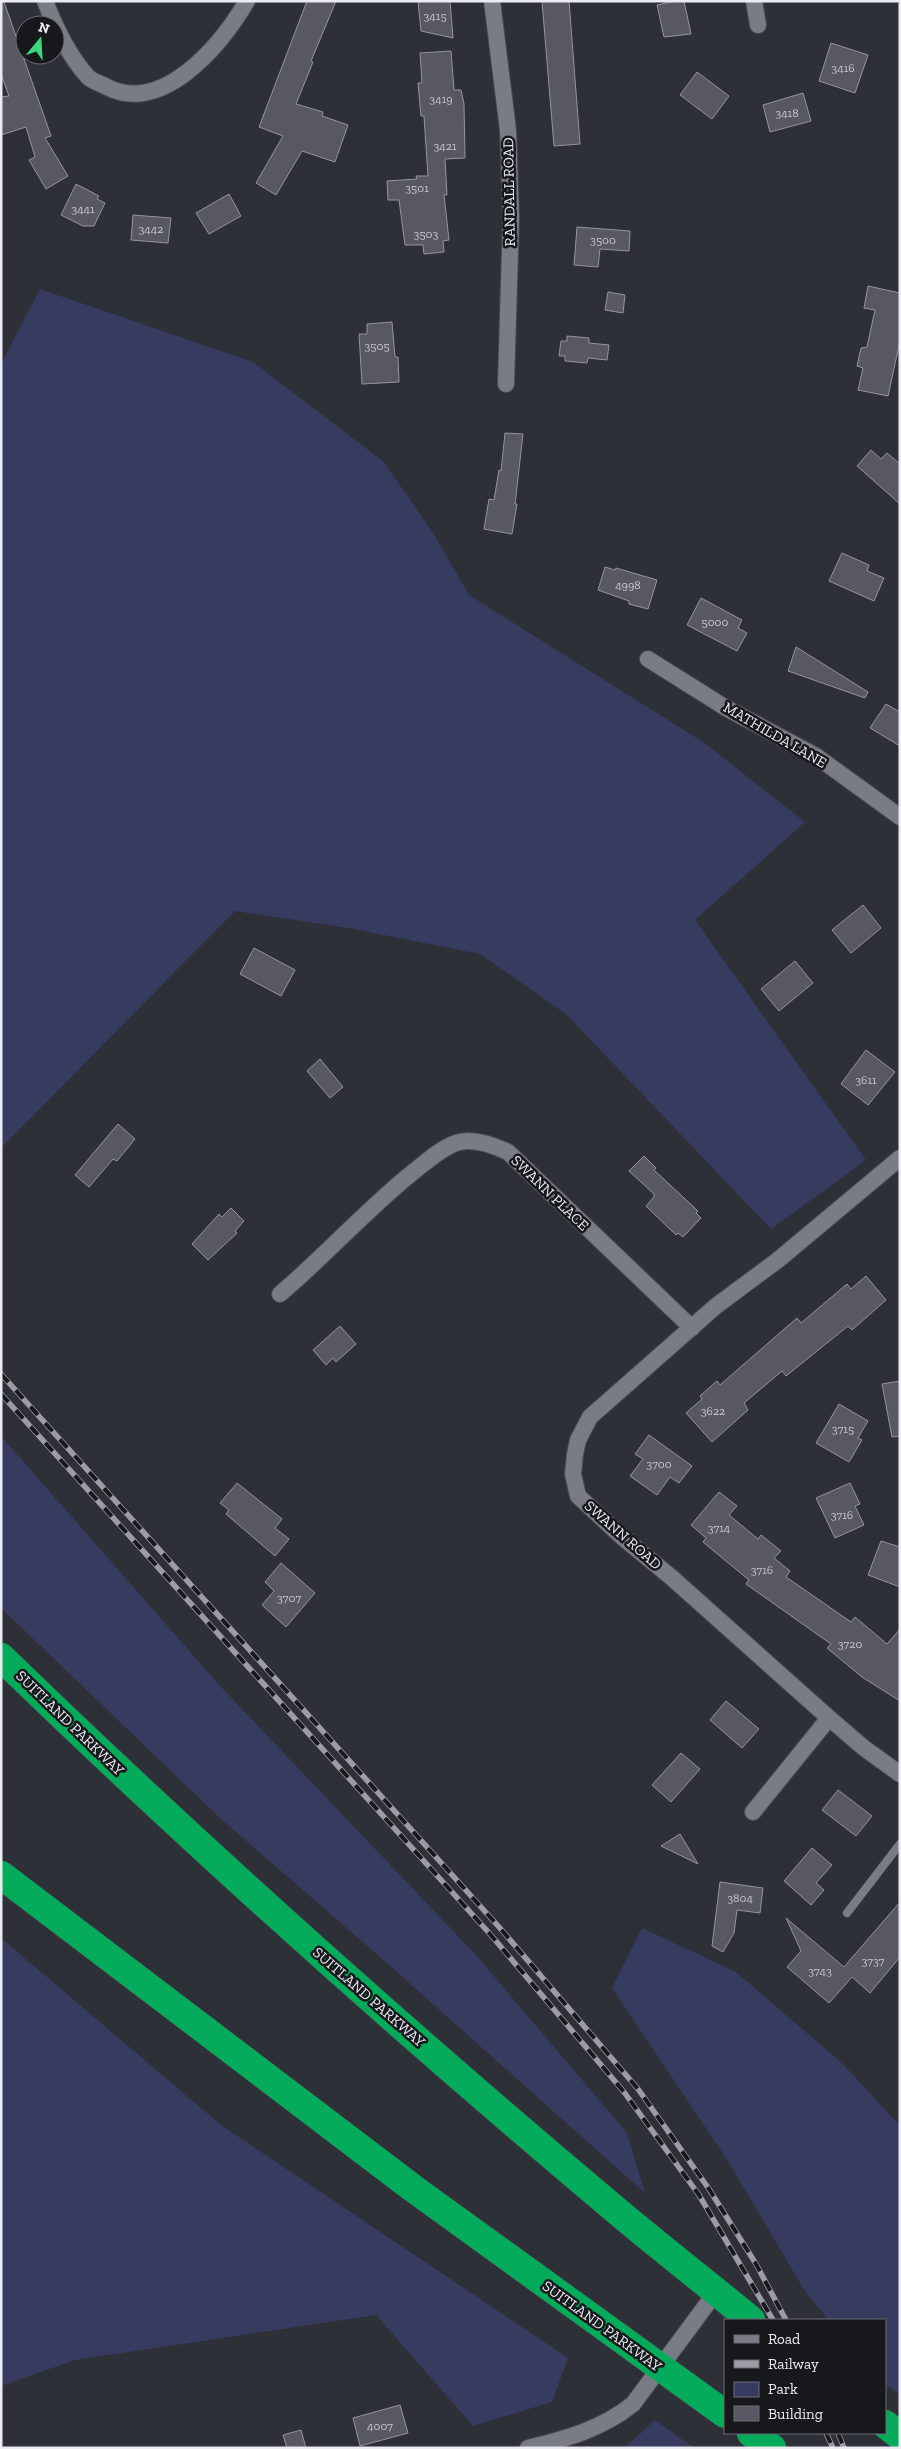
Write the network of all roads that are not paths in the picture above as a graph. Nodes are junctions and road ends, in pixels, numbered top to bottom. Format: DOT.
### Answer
graph roads {
  1 [pos="45,1"];
  2 [pos="247,1"];
  3 [pos="492,1"];
  4 [pos="754,1"];
  5 [pos="758,25"];
  6 [pos="506,384"];
  7 [pos="648,659"];
  8 [pos="900,817"];
  9 [pos="900,1158"];
  10 [pos="280,1294"];
  11 [pos="692,1328"];
  12 [pos="1,1657"];
  13 [pos="828,1718"];
  14 [pos="900,1774"];
  15 [pos="753,1812"];
  16 [pos="900,1844"];
  17 [pos="1,1875"];
  18 [pos="847,1913"];
  19 [pos="716,2292"];
  20 [pos="750,2319"];
  21 [pos="659,2368"];
  22 [pos="724,2413"];
  23 [pos="886,2425"];
  24 [pos="752,2434"];
  25 [pos="900,2436"];
  26 [pos="538,2447"];
  27 [pos="772,2448"];
  1 -- 2 [label="street"];
  3 -- 6 [label="street, RANDALL ROAD"];
  4 -- 5 [label="street"];
  7 -- 8 [label="street, MATHILDA LANE"];
  9 -- 11 [label="street, SWANN ROAD"];
  10 -- 11 [label="street, SWANN PLACE"];
  11 -- 13 [label="street, SWANN ROAD"];
  12 -- 19 [label="highway, SUITLAND PARKWAY"];
  13 -- 14 [label="street, SWANN ROAD"];
  13 -- 15 [label="street"];
  16 -- 18 [label="lane"];
  17 -- 21 [label="highway, SUITLAND PARKWAY"];
  19 -- 20 [label="highway, SUITLAND PARKWAY"];
  19 -- 21 [label="street"];
  21 -- 22 [label="highway, SUITLAND PARKWAY"];
  21 -- 26 [label="street"];
  23 -- 25 [label="highway"];
  24 -- 27 [label="highway"];
}
